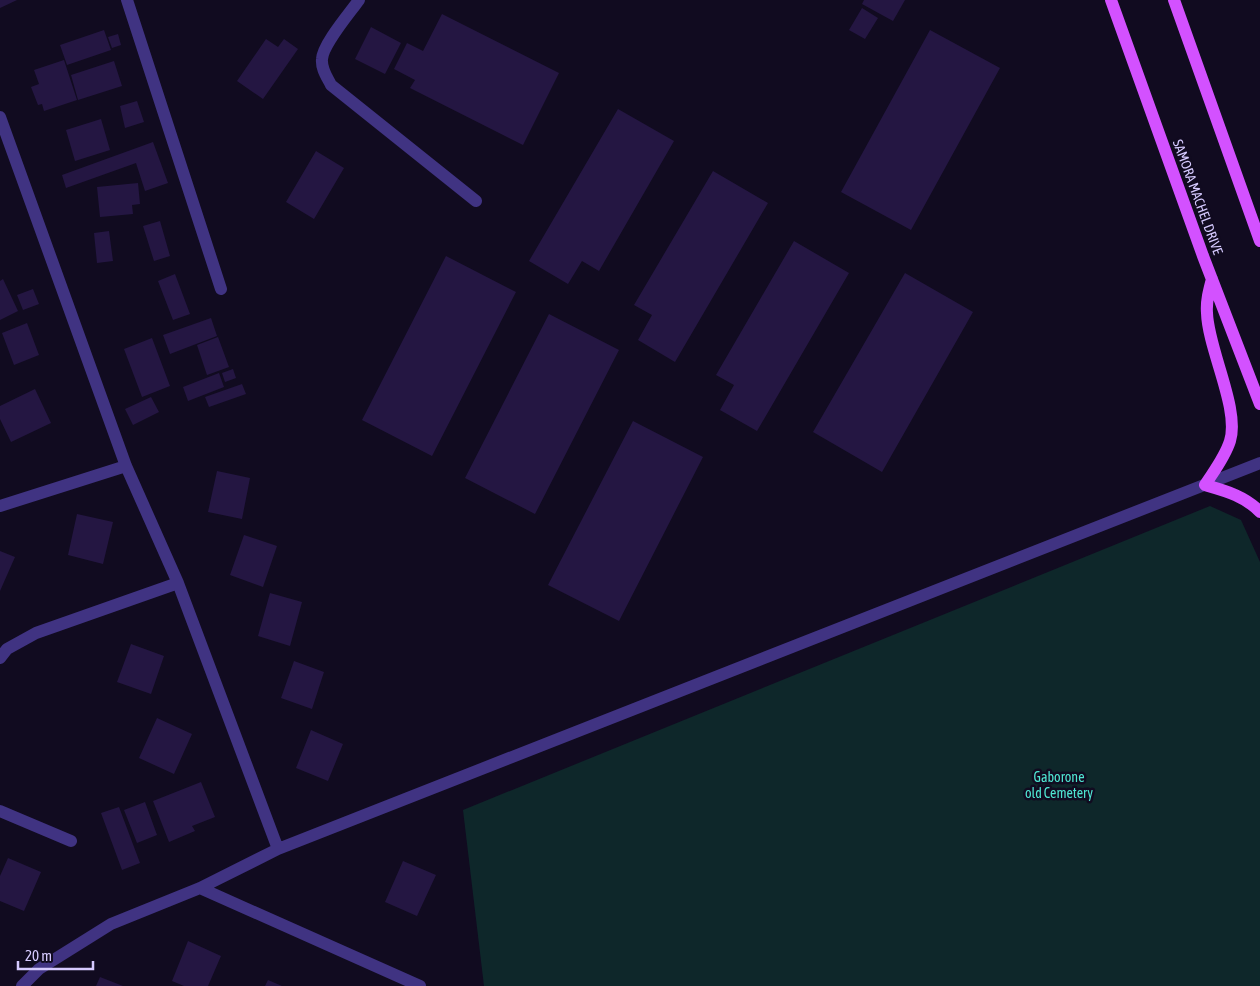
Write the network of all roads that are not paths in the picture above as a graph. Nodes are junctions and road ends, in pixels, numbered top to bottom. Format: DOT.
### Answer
graph roads {
  1 [pos="127,0"];
  2 [pos="359,0"];
  3 [pos="1111,0"];
  4 [pos="1174,0"];
  5 [pos="0,117"];
  6 [pos="476,201"];
  7 [pos="1260,241"];
  8 [pos="1212,279"];
  9 [pos="221,289"];
  10 [pos="1260,404"];
  11 [pos="1260,463"];
  12 [pos="126,466"];
  13 [pos="1205,485"];
  14 [pos="0,506"];
  15 [pos="1260,512"];
  16 [pos="178,583"];
  17 [pos="0,658"];
  18 [pos="0,811"];
  19 [pos="71,841"];
  20 [pos="278,849"];
  21 [pos="200,888"];
  22 [pos="22,986"];
  23 [pos="420,986"];
  1 -- 9 [label="street"];
  2 -- 6 [label="street"];
  3 -- 8 [label="main road, SAMORA MACHEL DRIVE"];
  4 -- 7 [label="main road"];
  5 -- 12 [label="street"];
  8 -- 10 [label="main road, SAMORA MACHEL DRIVE"];
  8 -- 13 [label="main road"];
  11 -- 13 [label="street"];
  12 -- 14 [label="street"];
  12 -- 16 [label="street"];
  13 -- 15 [label="main road"];
  13 -- 20 [label="street"];
  16 -- 17 [label="street"];
  16 -- 20 [label="street"];
  18 -- 19 [label="street"];
  20 -- 21 [label="street"];
  21 -- 22 [label="street"];
  21 -- 23 [label="street"];
}
